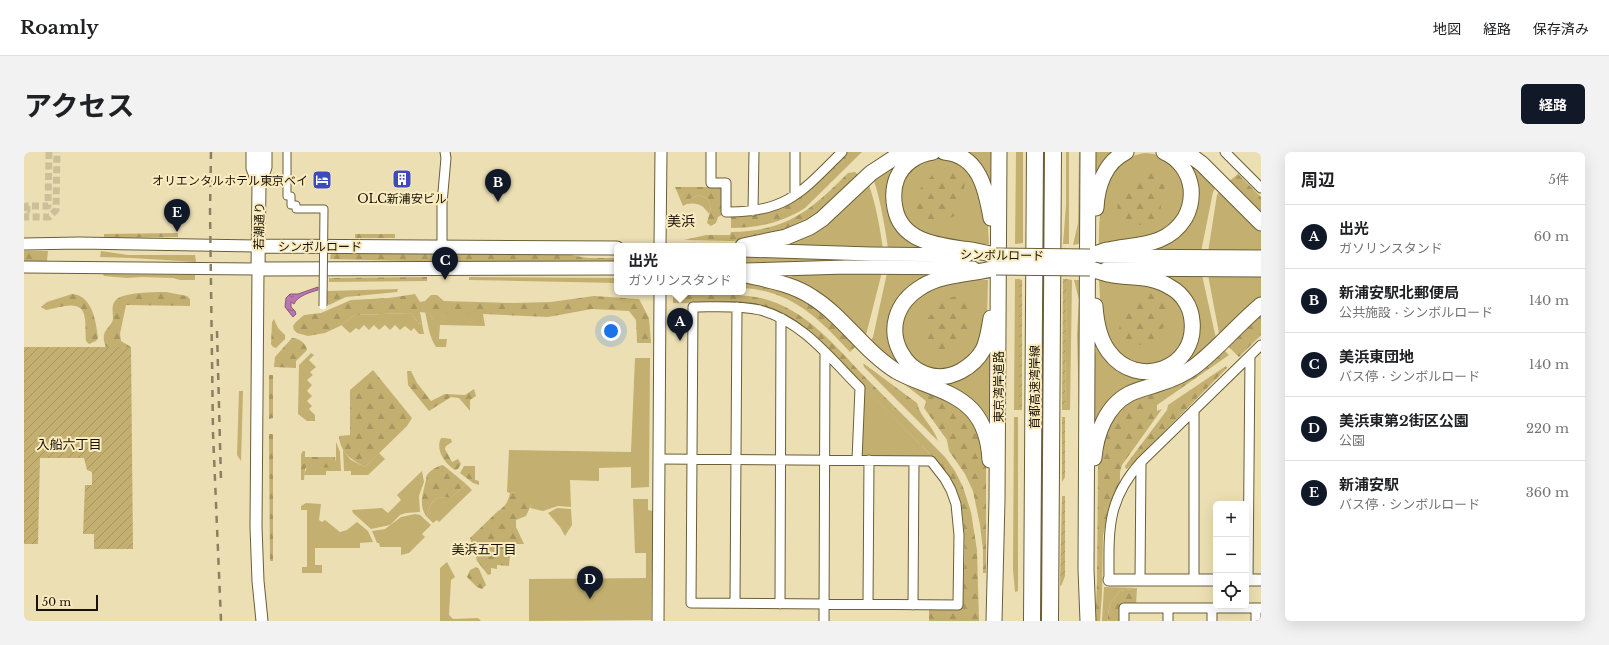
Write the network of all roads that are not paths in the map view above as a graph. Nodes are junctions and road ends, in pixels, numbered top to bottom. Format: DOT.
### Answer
graph roads {
  1 [pos="253,152"];
  2 [pos="265,152"];
  3 [pos="287,152"];
  4 [pos="445,152"];
  5 [pos="661,152"];
  6 [pos="711,152"];
  7 [pos="754,152"];
  8 [pos="795,152"];
  9 [pos="903,152"];
  10 [pos="932,152"];
  11 [pos="944,152"];
  12 [pos="999,152"];
  13 [pos="1033,152"];
  14 [pos="1053,152"];
  15 [pos="1057,152"];
  16 [pos="1088,152"];
  17 [pos="1126,152"];
  18 [pos="1164,152"];
  19 [pos="1186,152"];
  20 [pos="839,154"];
  21 [pos="1230,154"];
  22 [pos="259,184"];
  23 [pos="1261,188"];
  24 [pos="1053,190"];
  25 [pos="795,196"];
  26 [pos="753,211"];
  27 [pos="1261,223"];
  28 [pos="998,240"];
  29 [pos="660,243"];
  30 [pos="24,244"];
  31 [pos="746,245"];
  32 [pos="258,246"];
  33 [pos="442,247"];
  34 [pos="614,248"];
  35 [pos="746,250"];
  36 [pos="1090,256"];
  37 [pos="1261,257"];
  38 [pos="871,261"];
  39 [pos="996,262"];
  40 [pos="1215,263"];
  41 [pos="24,267"];
  42 [pos="614,268"];
  43 [pos="258,269"];
  44 [pos="746,270"];
  45 [pos="1261,270"];
  46 [pos="746,275"];
  47 [pos="1088,284"];
  48 [pos="998,287"];
  49 [pos="660,295"];
  50 [pos="1261,305"];
  51 [pos="323,306"];
  52 [pos="737,307"];
  53 [pos="781,318"];
  54 [pos="1261,345"];
  55 [pos="826,353"];
  56 [pos="1250,356"];
  57 [pos="1194,410"];
  58 [pos="659,459"];
  59 [pos="691,460"];
  60 [pos="736,460"];
  61 [pos="781,460"];
  62 [pos="825,460"];
  63 [pos="857,460"];
  64 [pos="869,460"];
  65 [pos="914,461"];
  66 [pos="1141,462"];
  67 [pos="997,500"];
  68 [pos="1086,503"];
  69 [pos="1247,573"];
  70 [pos="1109,580"];
  71 [pos="1140,580"];
  72 [pos="1194,580"];
  73 [pos="1213,580"];
  74 [pos="1249,580"];
  75 [pos="1261,580"];
  76 [pos="735,603"];
  77 [pos="780,604"];
  78 [pos="824,604"];
  79 [pos="868,604"];
  80 [pos="913,604"];
  81 [pos="1168,608"];
  82 [pos="1212,608"];
  83 [pos="1259,608"];
  84 [pos="262,621"];
  85 [pos="658,621"];
  86 [pos="824,621"];
  87 [pos="994,621"];
  88 [pos="1032,621"];
  89 [pos="1050,621"];
  90 [pos="1088,621"];
  91 [pos="1124,621"];
  92 [pos="1168,621"];
  93 [pos="1212,621"];
  94 [pos="1256,621"];
  1 -- 22 [label="main road, 若潮通り"];
  2 -- 22 [label="main road, 若潮通り"];
  3 -- 51 [label="street, bridge"];
  4 -- 33 [label="street"];
  5 -- 29 [label="street"];
  6 -- 26 [label="street"];
  7 -- 26 [label="street"];
  8 -- 25 [label="street"];
  9 -- 31 [label="highway"];
  10 -- 39 [label="highway"];
  11 -- 28 [label="highway"];
  12 -- 28 [label="highway, 東京湾岸道路"];
  13 -- 88 [label="highway, 首都高速湾岸線"];
  14 -- 24 [label="highway, 首都高速湾岸線"];
  15 -- 24 [label="highway"];
  16 -- 36 [label="highway"];
  17 -- 36 [label="highway"];
  18 -- 36 [label="highway"];
  19 -- 27 [label="highway"];
  20 -- 25 [label="street"];
  21 -- 23 [label="street"];
  22 -- 32 [label="main road, 若潮通り"];
  24 -- 89 [label="highway, 首都高速湾岸線"];
  25 -- 26 [label="street"];
  28 -- 48 [label="highway, 東京湾岸道路"];
  30 -- 32 [label="street, シンボルロード"];
  32 -- 33 [label="main road, シンボルロード"];
  32 -- 43 [label="main road, 若潮通り"];
  33 -- 34 [label="main road, シンボルロード"];
  35 -- 38 [label="main road, シンボルロード"];
  36 -- 39 [label="main road, シンボルロード, bridge"];
  36 -- 40 [label="main road, シンボルロード"];
  36 -- 47 [label="highway"];
  36 -- 47 [label="highway"];
  37 -- 40 [label="main road, シンボルロード"];
  38 -- 39 [label="main road, シンボルロード"];
  38 -- 44 [label="main road, シンボルロード"];
  39 -- 48 [label="highway"];
  40 -- 45 [label="main road, シンボルロード"];
  41 -- 43 [label="street, シンボルロード"];
  42 -- 43 [label="main road, シンボルロード"];
  43 -- 84 [label="street"];
  46 -- 67 [label="highway"];
  47 -- 68 [label="highway"];
  48 -- 67 [label="highway, 東京湾岸道路"];
  49 -- 58 [label="street"];
  50 -- 68 [label="highway"];
  52 -- 53 [label="street"];
  52 -- 59 [label="street"];
  52 -- 60 [label="street"];
  53 -- 55 [label="street"];
  53 -- 61 [label="street"];
  54 -- 56 [label="street"];
  55 -- 62 [label="street"];
  55 -- 63 [label="street"];
  56 -- 57 [label="street"];
  56 -- 69 [label="street"];
  57 -- 66 [label="street"];
  57 -- 72 [label="street"];
  58 -- 59 [label="street"];
  58 -- 85 [label="street"];
  59 -- 60 [label="street"];
  59 -- 76 [label="street"];
  60 -- 61 [label="street"];
  60 -- 76 [label="street"];
  61 -- 62 [label="street"];
  61 -- 77 [label="street"];
  62 -- 63 [label="street"];
  62 -- 78 [label="street"];
  63 -- 64 [label="street"];
  64 -- 65 [label="street"];
  64 -- 79 [label="street"];
  65 -- 80 [label="street"];
  65 -- 80 [label="street"];
  66 -- 70 [label="street"];
  66 -- 71 [label="street"];
  67 -- 87 [label="highway, 東京湾岸道路"];
  68 -- 90 [label="highway"];
  70 -- 71 [label="street"];
  71 -- 72 [label="street"];
  72 -- 73 [label="street"];
  74 -- 75 [label="street"];
  76 -- 77 [label="street"];
  77 -- 78 [label="street"];
  78 -- 79 [label="street"];
  78 -- 86 [label="street"];
  79 -- 80 [label="street"];
  81 -- 82 [label="street"];
  81 -- 91 [label="street"];
  81 -- 92 [label="street"];
  82 -- 83 [label="street"];
  82 -- 93 [label="street"];
  83 -- 94 [label="street"];
}
